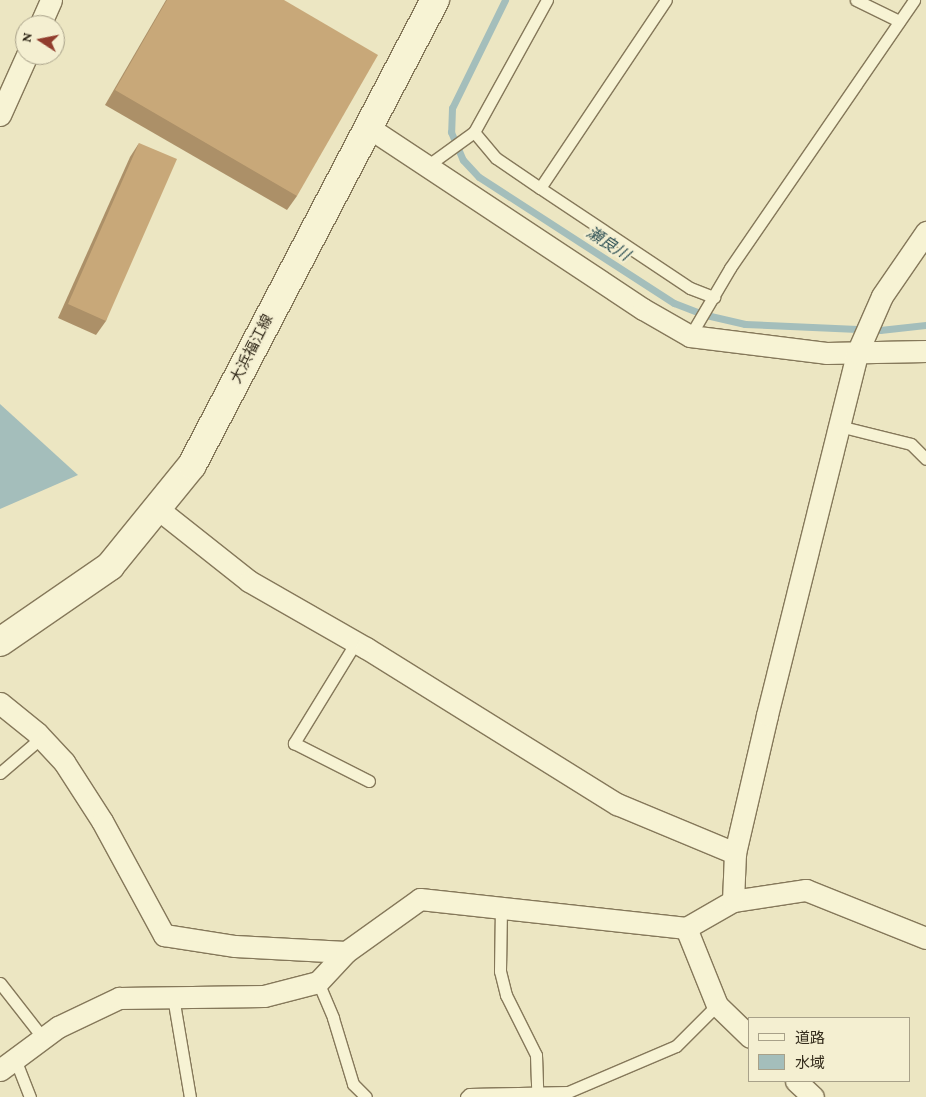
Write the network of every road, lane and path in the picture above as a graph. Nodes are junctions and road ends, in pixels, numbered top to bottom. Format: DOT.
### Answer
graph roads {
  1 [pos="51,0"];
  2 [pos="435,0"];
  3 [pos="547,0"];
  4 [pos="666,0"];
  5 [pos="856,0"];
  6 [pos="914,0"];
  7 [pos="44,15"];
  8 [pos="899,21"];
  9 [pos="22,65"];
  10 [pos="0,115"];
  11 [pos="368,127"];
  12 [pos="474,132"];
  13 [pos="427,166"];
  14 [pos="540,188"];
  15 [pos="926,232"];
  16 [pos="714,297"];
  17 [pos="690,336"];
  18 [pos="926,351"];
  19 [pos="857,353"];
  20 [pos="839,426"];
  21 [pos="926,459"];
  22 [pos="158,509"];
  23 [pos="0,642"];
  24 [pos="356,642"];
  25 [pos="0,703"];
  26 [pos="42,737"];
  27 [pos="0,773"];
  28 [pos="369,781"];
  29 [pos="735,853"];
  30 [pos="733,901"];
  31 [pos="501,908"];
  32 [pos="686,928"];
  33 [pos="926,938"];
  34 [pos="346,952"];
  35 [pos="318,982"];
  36 [pos="0,983"];
  37 [pos="173,997"];
  38 [pos="717,1005"];
  39 [pos="748,1035"];
  40 [pos="43,1038"];
  41 [pos="7,1064"];
  42 [pos="797,1082"];
  43 [pos="537,1093"];
  44 [pos="30,1097"];
  45 [pos="190,1097"];
  46 [pos="366,1097"];
  47 [pos="466,1097"];
  48 [pos="813,1097"];
  1 -- 7 [label="street"];
  2 -- 11 [label="main road, 大浜福江線"];
  3 -- 12 [label="lane"];
  4 -- 14 [label="lane"];
  5 -- 8 [label="lane"];
  6 -- 8 [label="lane"];
  8 -- 16 [label="lane"];
  9 -- 10 [label="street"];
  11 -- 13 [label="street"];
  11 -- 22 [label="main road, 大浜福江線"];
  12 -- 13 [label="lane"];
  12 -- 14 [label="lane"];
  13 -- 17 [label="street"];
  14 -- 16 [label="lane"];
  15 -- 19 [label="street"];
  16 -- 17 [label="lane"];
  17 -- 19 [label="street"];
  18 -- 19 [label="street"];
  19 -- 20 [label="street"];
  20 -- 21 [label="lane"];
  20 -- 29 [label="street"];
  22 -- 23 [label="main road, 大浜福江線"];
  22 -- 24 [label="street"];
  24 -- 28 [label="lane"];
  24 -- 29 [label="street"];
  25 -- 26 [label="street"];
  26 -- 27 [label="lane"];
  26 -- 34 [label="street"];
  29 -- 30 [label="street"];
  30 -- 32 [label="street"];
  30 -- 33 [label="street"];
  31 -- 32 [label="street"];
  31 -- 34 [label="street"];
  31 -- 43 [label="lane"];
  32 -- 38 [label="street"];
  34 -- 35 [label="street"];
  35 -- 37 [label="street"];
  35 -- 46 [label="lane"];
  36 -- 40 [label="lane"];
  37 -- 40 [label="street"];
  37 -- 45 [label="lane"];
  38 -- 39 [label="street"];
  38 -- 43 [label="lane"];
  40 -- 41 [label="street"];
  41 -- 44 [label="lane"];
  42 -- 48 [label="street"];
  43 -- 47 [label="lane"];
}
